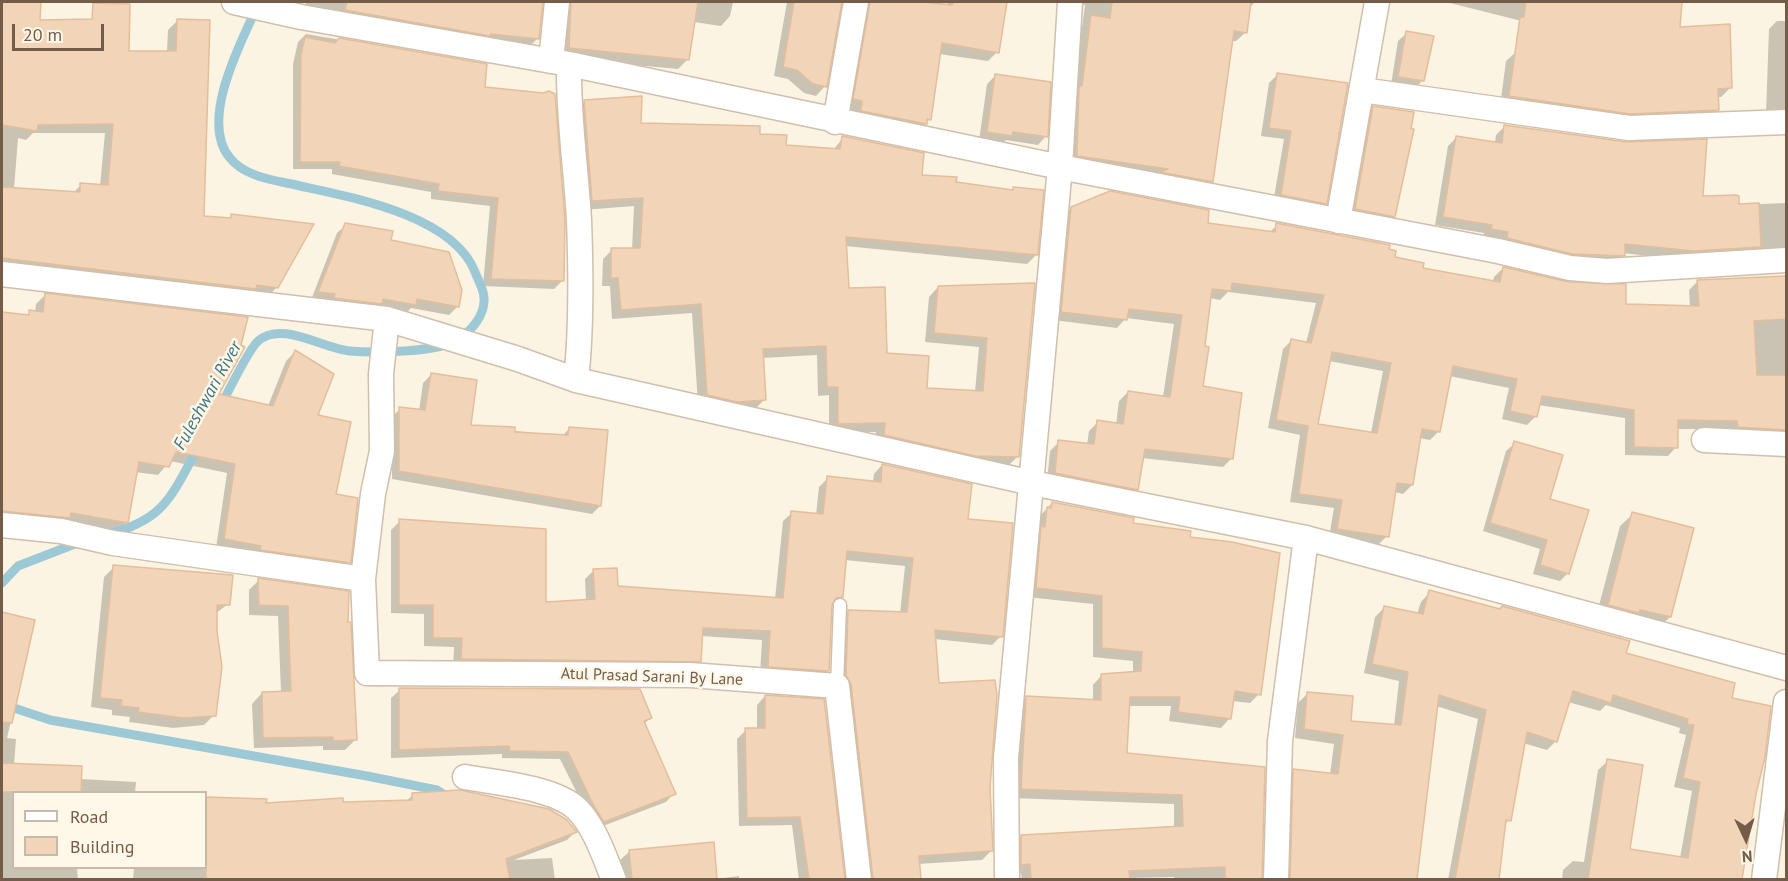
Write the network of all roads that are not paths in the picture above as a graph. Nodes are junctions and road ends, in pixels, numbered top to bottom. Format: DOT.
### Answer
graph roads {
  1 [pos="234,2"];
  2 [pos="557,2"];
  3 [pos="856,2"];
  4 [pos="1070,2"];
  5 [pos="1377,2"];
  6 [pos="560,63"];
  7 [pos="1362,90"];
  8 [pos="835,122"];
  9 [pos="1786,122"];
  10 [pos="1060,167"];
  11 [pos="1338,221"];
  12 [pos="1786,260"];
  13 [pos="2,274"];
  14 [pos="385,330"];
  15 [pos="576,380"];
  16 [pos="1704,440"];
  17 [pos="1786,444"];
  18 [pos="1032,483"];
  19 [pos="2,525"];
  20 [pos="1306,538"];
  21 [pos="363,579"];
  22 [pos="840,605"];
  23 [pos="1786,668"];
  24 [pos="837,686"];
  25 [pos="1786,702"];
  26 [pos="465,777"];
  27 [pos="614,879"];
  28 [pos="859,879"];
  29 [pos="1007,879"];
  30 [pos="1276,879"];
  31 [pos="1764,879"];
  1 -- 6 [label="street"];
  2 -- 6 [label="street"];
  3 -- 8 [label="street"];
  4 -- 10 [label="street"];
  5 -- 7 [label="street"];
  6 -- 8 [label="street"];
  6 -- 15 [label="street"];
  7 -- 9 [label="street"];
  7 -- 11 [label="street"];
  8 -- 10 [label="street"];
  10 -- 11 [label="street"];
  10 -- 18 [label="street"];
  11 -- 12 [label="street"];
  13 -- 14 [label="street"];
  14 -- 15 [label="street"];
  14 -- 21 [label="street"];
  15 -- 18 [label="street"];
  16 -- 17 [label="street"];
  18 -- 20 [label="street"];
  18 -- 29 [label="street"];
  19 -- 21 [label="street"];
  20 -- 23 [label="street"];
  20 -- 30 [label="street"];
  21 -- 24 [label="street, Atul Prasad Sarani By Lane"];
  22 -- 24 [label="lane"];
  24 -- 28 [label="street"];
  25 -- 31 [label="street"];
  26 -- 27 [label="street"];
}
